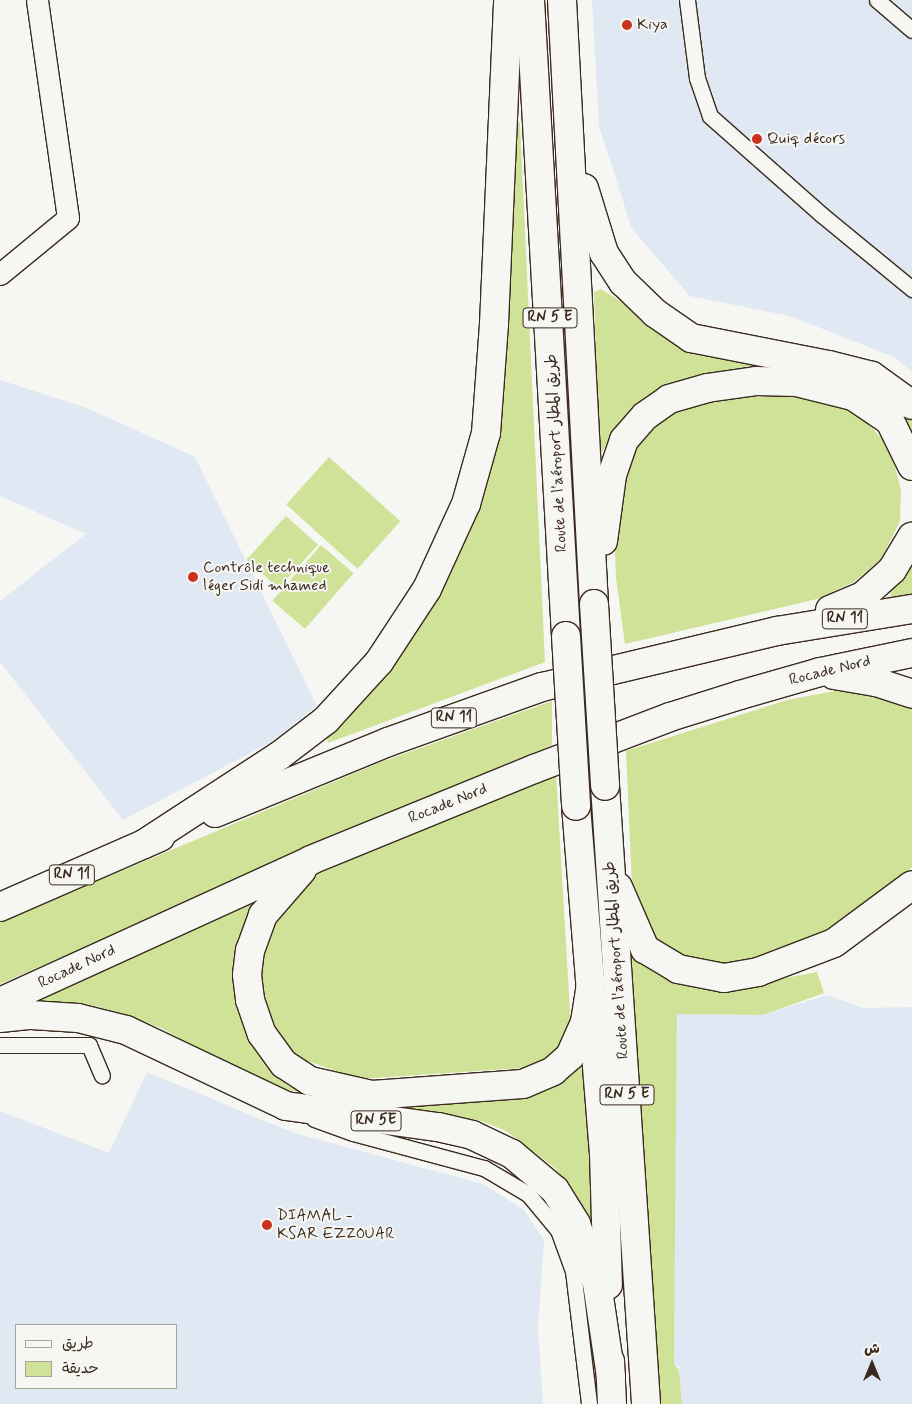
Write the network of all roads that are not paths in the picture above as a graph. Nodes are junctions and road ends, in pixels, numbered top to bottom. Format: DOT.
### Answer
graph roads {
  1 [pos="38,0"];
  2 [pos="508,0"];
  3 [pos="530,0"];
  4 [pos="562,0"];
  5 [pos="687,0"];
  6 [pos="877,0"];
  7 [pos="912,30"];
  8 [pos="570,135"];
  9 [pos="0,274"];
  10 [pos="906,278"];
  11 [pos="912,289"];
  12 [pos="912,405"];
  13 [pos="912,466"];
  14 [pos="912,537"];
  15 [pos="594,604"];
  16 [pos="912,610"];
  17 [pos="778,631"];
  18 [pos="912,653"];
  19 [pos="820,672"];
  20 [pos="912,694"];
  21 [pos="144,844"];
  22 [pos="311,860"];
  23 [pos="610,871"];
  24 [pos="912,885"];
  25 [pos="0,907"];
  26 [pos="591,983"];
  27 [pos="0,1002"];
  28 [pos="0,1018"];
  29 [pos="0,1045"];
  30 [pos="102,1075"];
  31 [pos="286,1106"];
  32 [pos="611,1377"];
  33 [pos="589,1404"];
  34 [pos="612,1404"];
  35 [pos="646,1404"];
  1 -- 9 [label="street"];
  2 -- 21 [label="highway"];
  3 -- 26 [label="highway, Route de l'aéroport طريق المطار / RN 5 E, bridge"];
  4 -- 8 [label="highway, Route de l'aéroport طريق المطار / RN 5 E"];
  5 -- 10 [label="street"];
  6 -- 7 [label="street"];
  8 -- 12 [label="highway"];
  8 -- 15 [label="highway, Route de l'aéroport طريق المطار / RN 5 E"];
  10 -- 11 [label="street"];
  13 -- 15 [label="highway"];
  14 -- 17 [label="highway"];
  15 -- 23 [label="highway, Route de l'aéroport طريق المطار / RN 5 E, bridge"];
  16 -- 17 [label="highway, RN 11"];
  17 -- 21 [label="highway, RN 11"];
  18 -- 19 [label="highway, Rocade Nord"];
  19 -- 20 [label="highway"];
  19 -- 22 [label="highway, Rocade Nord"];
  21 -- 25 [label="highway, RN 11"];
  22 -- 26 [label="highway"];
  22 -- 27 [label="highway, Rocade Nord"];
  23 -- 24 [label="highway"];
  23 -- 35 [label="highway, Route de l'aéroport طريق المطار / RN 5 E"];
  26 -- 32 [label="highway, Route de l'aéroport طريق المطار / RN 5 E"];
  28 -- 31 [label="highway, RN 5E"];
  29 -- 30 [label="street"];
  31 -- 32 [label="highway, RN 5E"];
  31 -- 33 [label="street"];
  32 -- 34 [label="highway, Route de l'aéroport طريق المطار / RN 5 E"];
}
